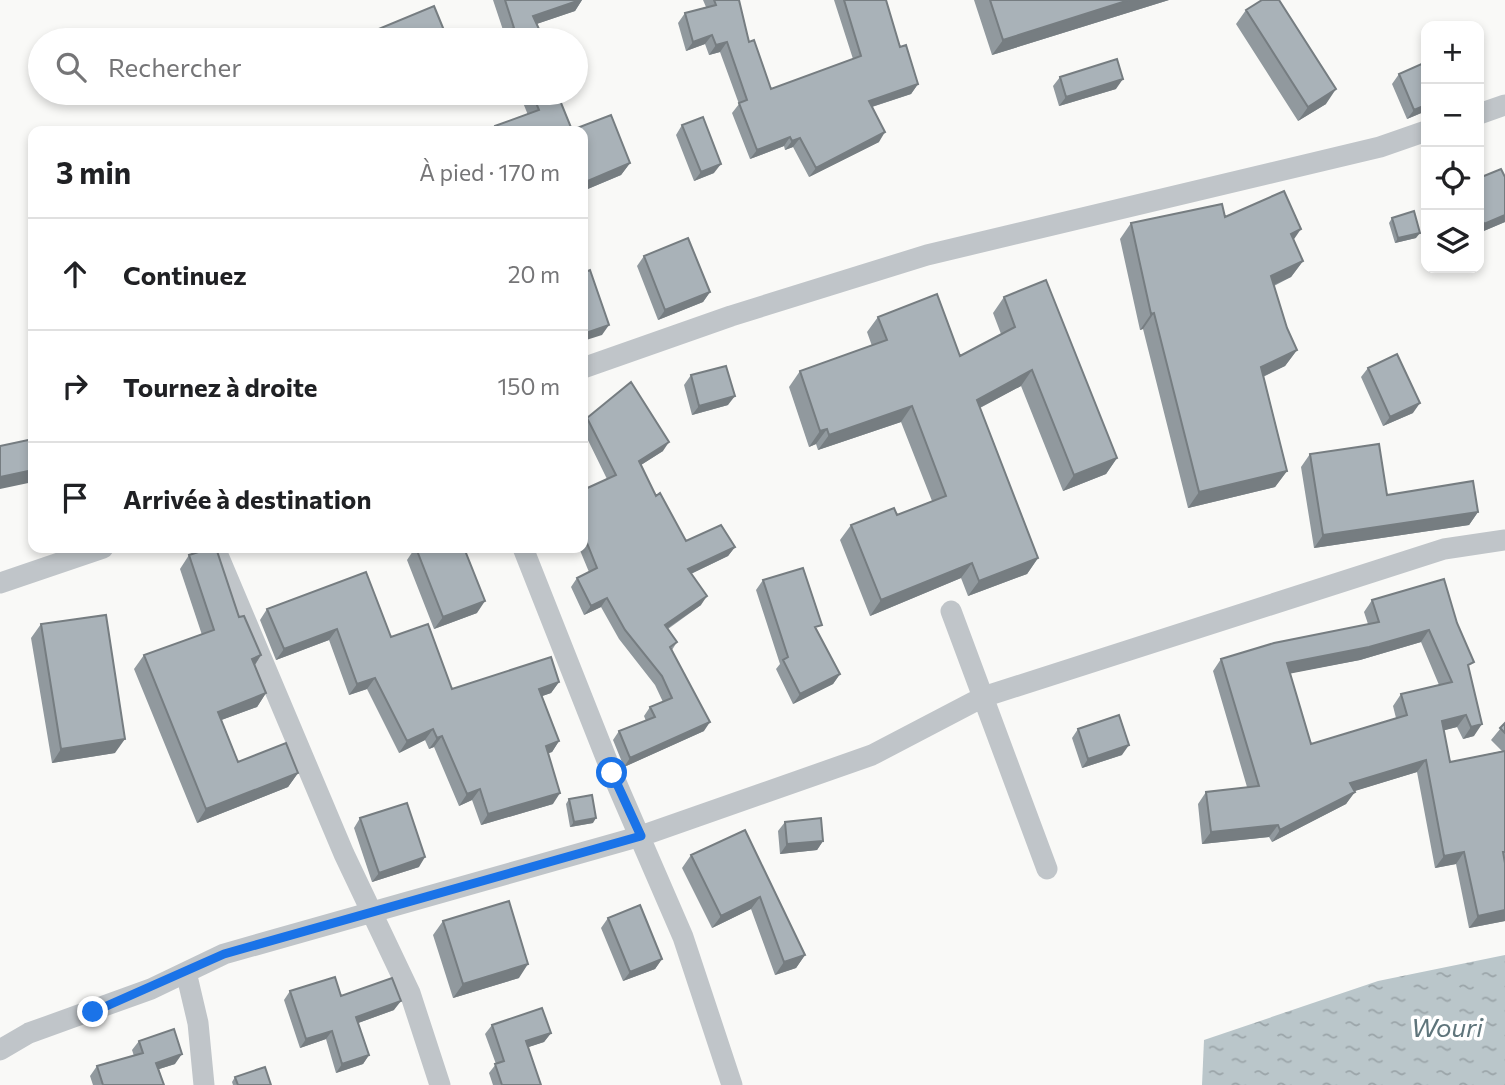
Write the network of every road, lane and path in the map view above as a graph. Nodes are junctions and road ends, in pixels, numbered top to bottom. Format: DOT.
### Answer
graph roads {
  1 [pos="1505,105"];
  2 [pos="1484,112"];
  3 [pos="1421,133"];
  4 [pos="588,366"];
  5 [pos="1505,540"];
  6 [pos="88,553"];
  7 [pos="217,553"];
  8 [pos="525,553"];
  9 [pos="0,583"];
  10 [pos="951,611"];
  11 [pos="983,697"];
  12 [pos="641,836"];
  13 [pos="1047,869"];
  14 [pos="370,911"];
  15 [pos="186,972"];
  16 [pos="0,1050"];
  17 [pos="204,1085"];
  18 [pos="440,1085"];
  19 [pos="732,1085"];
  1 -- 2 [label="street"];
  3 -- 4 [label="street"];
  5 -- 11 [label="street"];
  6 -- 9 [label="street"];
  7 -- 14 [label="street"];
  8 -- 12 [label="street"];
  10 -- 11 [label="street"];
  11 -- 12 [label="street"];
  11 -- 13 [label="street"];
  12 -- 14 [label="street"];
  12 -- 19 [label="street"];
  14 -- 15 [label="street"];
  14 -- 18 [label="street"];
  15 -- 16 [label="street"];
  15 -- 17 [label="street"];
}
